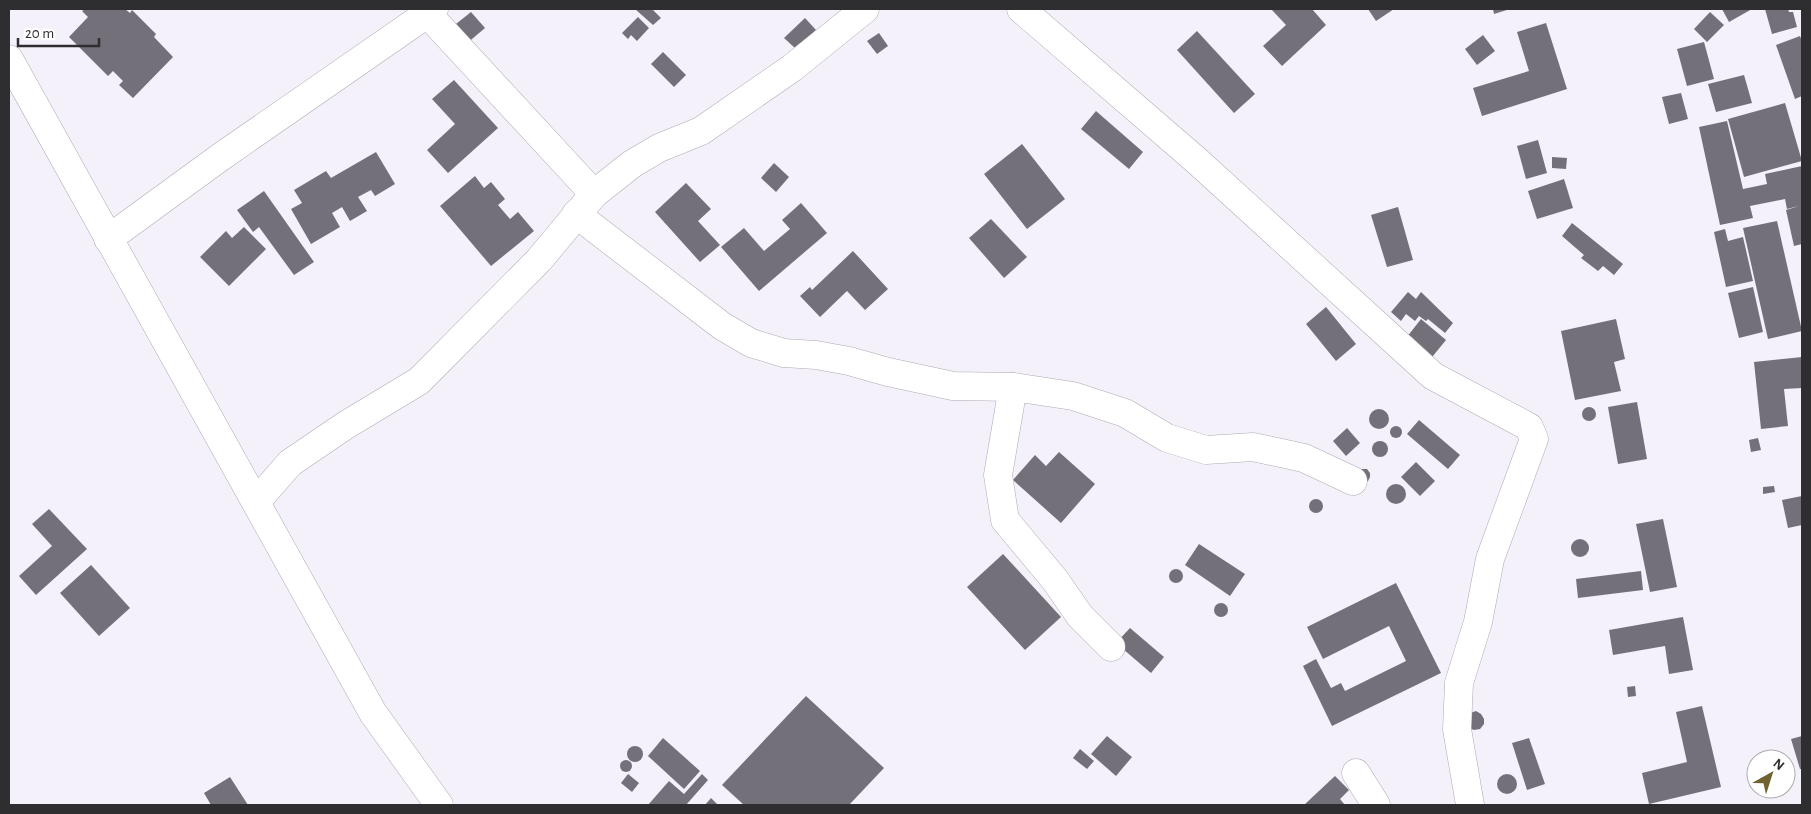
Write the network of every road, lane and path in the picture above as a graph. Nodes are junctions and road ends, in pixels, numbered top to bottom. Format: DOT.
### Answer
graph roads {
  1 [pos="865,9"];
  2 [pos="1021,9"];
  3 [pos="428,10"];
  4 [pos="9,59"];
  5 [pos="585,204"];
  6 [pos="108,239"];
  7 [pos="1013,388"];
  8 [pos="1353,481"];
  9 [pos="256,502"];
  10 [pos="1110,647"];
  11 [pos="1356,773"];
  12 [pos="439,805"];
  13 [pos="1376,805"];
  14 [pos="1470,805"];
  1 -- 5 [label="street"];
  2 -- 14 [label="street"];
  3 -- 5 [label="street"];
  3 -- 6 [label="street"];
  4 -- 6 [label="street"];
  5 -- 7 [label="street"];
  5 -- 9 [label="street"];
  6 -- 9 [label="street"];
  7 -- 8 [label="street"];
  7 -- 10 [label="street"];
  9 -- 12 [label="street"];
  11 -- 13 [label="street"];
}
